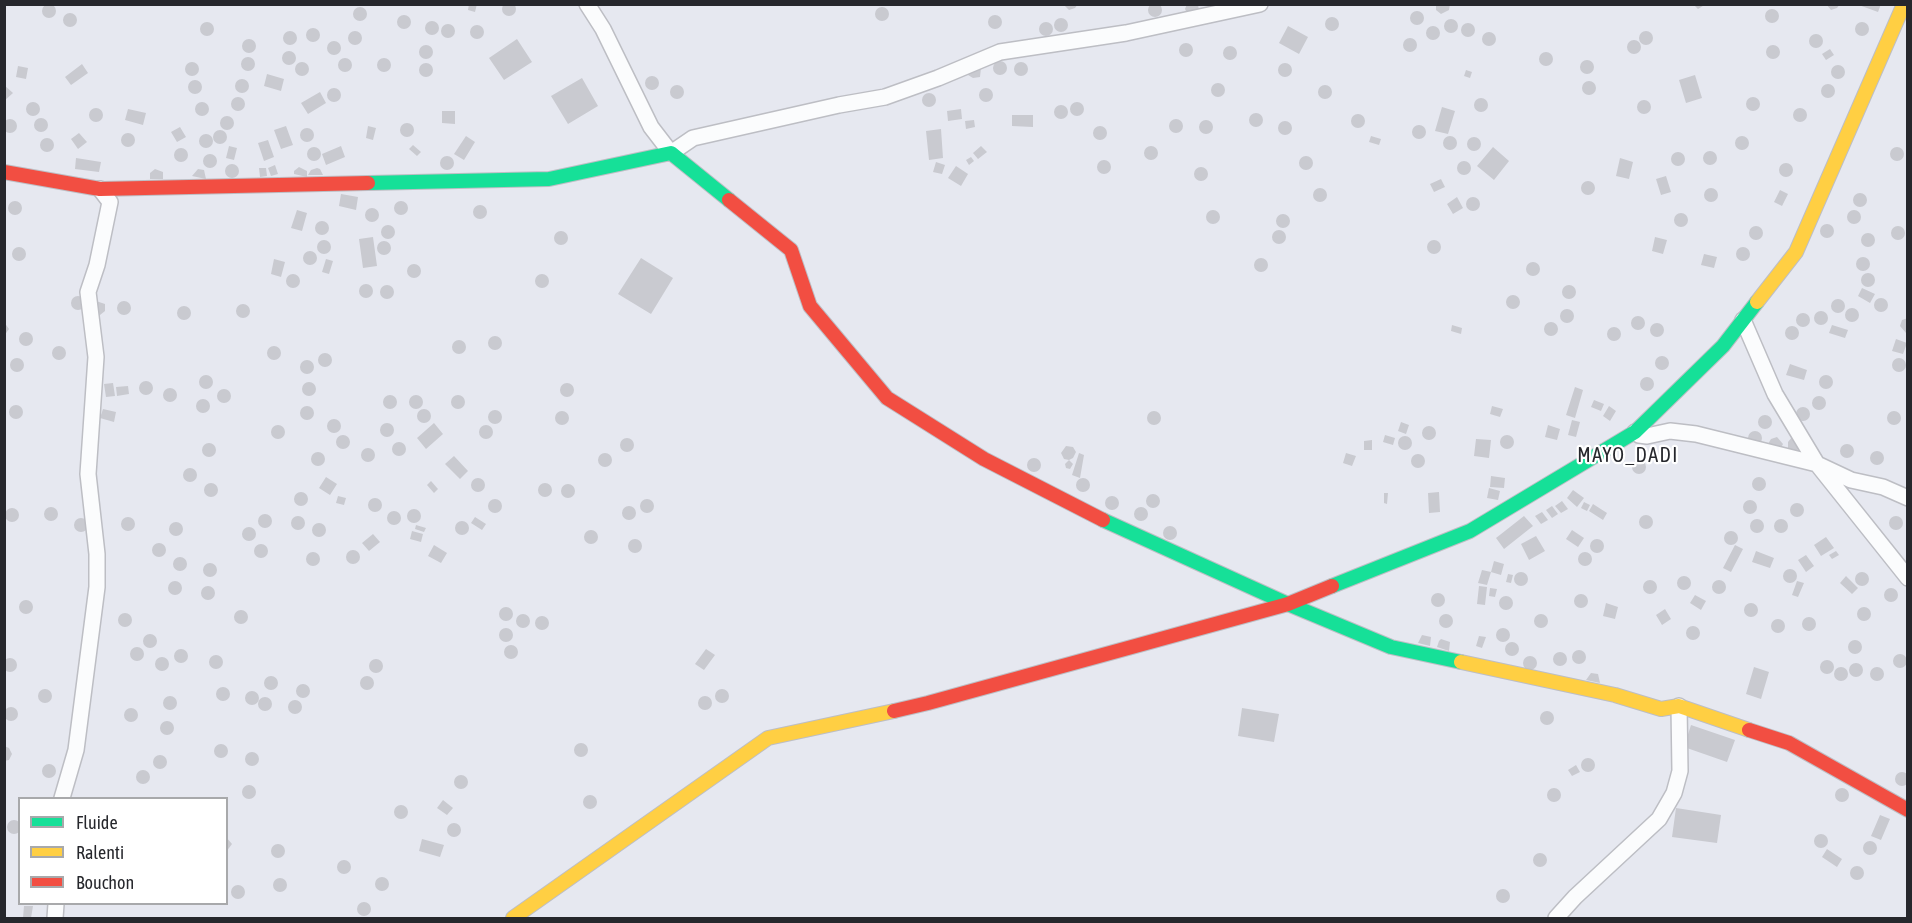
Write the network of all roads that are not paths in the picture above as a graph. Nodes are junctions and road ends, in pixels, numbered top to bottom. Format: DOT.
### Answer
graph roads {
  1 [pos="587,4"];
  2 [pos="1260,4"];
  3 [pos="1904,4"];
  4 [pos="671,153"];
  5 [pos="4,172"];
  6 [pos="100,189"];
  7 [pos="1743,320"];
  8 [pos="1635,432"];
  9 [pos="1817,464"];
  10 [pos="1908,498"];
  11 [pos="1908,578"];
  12 [pos="1288,604"];
  13 [pos="1679,706"];
  14 [pos="62,797"];
  15 [pos="1906,814"];
  16 [pos="513,918"];
  17 [pos="1556,918"];
  1 -- 4 [label="street"];
  2 -- 4 [label="street"];
  3 -- 7 [label="street"];
  4 -- 6 [label="street"];
  4 -- 12 [label="street"];
  5 -- 6 [label="street"];
  6 -- 14 [label="street"];
  7 -- 8 [label="street"];
  7 -- 9 [label="street"];
  8 -- 9 [label="street"];
  8 -- 12 [label="street"];
  9 -- 10 [label="street"];
  9 -- 11 [label="street"];
  12 -- 13 [label="street"];
  12 -- 16 [label="street"];
  13 -- 15 [label="street"];
  13 -- 17 [label="street"];
}
